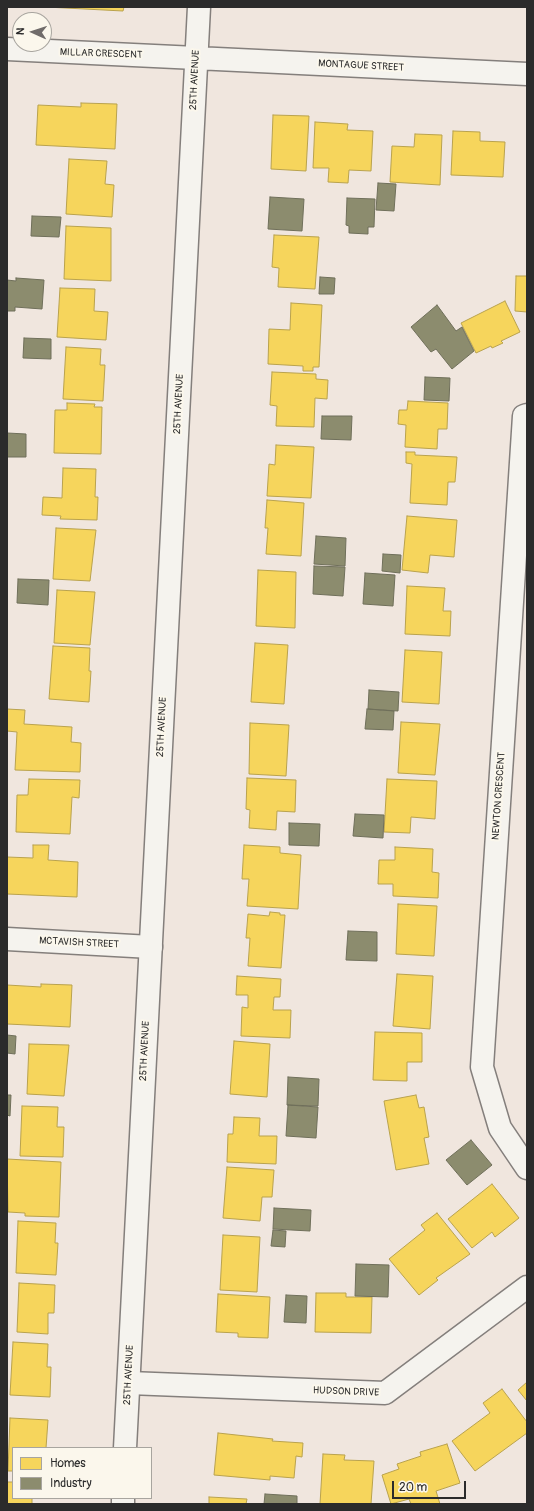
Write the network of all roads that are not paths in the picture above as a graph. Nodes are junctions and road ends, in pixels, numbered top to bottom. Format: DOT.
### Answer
graph roads {
  1 [pos="199,7"];
  2 [pos="7,50"];
  3 [pos="196,58"];
  4 [pos="527,74"];
  5 [pos="527,415"];
  6 [pos="7,939"];
  7 [pos="151,947"];
  8 [pos="527,1168"];
  9 [pos="527,1287"];
  10 [pos="129,1383"];
  11 [pos="125,1447"];
  1 -- 3 [label="street, 25TH AVENUE"];
  2 -- 3 [label="street, MILLAR CRESCENT"];
  3 -- 4 [label="street, MONTAGUE STREET"];
  3 -- 7 [label="street, 25TH AVENUE"];
  5 -- 8 [label="street, NEWTON CRESCENT"];
  6 -- 7 [label="street, MCTAVISH STREET"];
  7 -- 10 [label="street, 25TH AVENUE"];
  9 -- 10 [label="street, HUDSON DRIVE"];
  10 -- 11 [label="street, 25TH AVENUE"];
}
